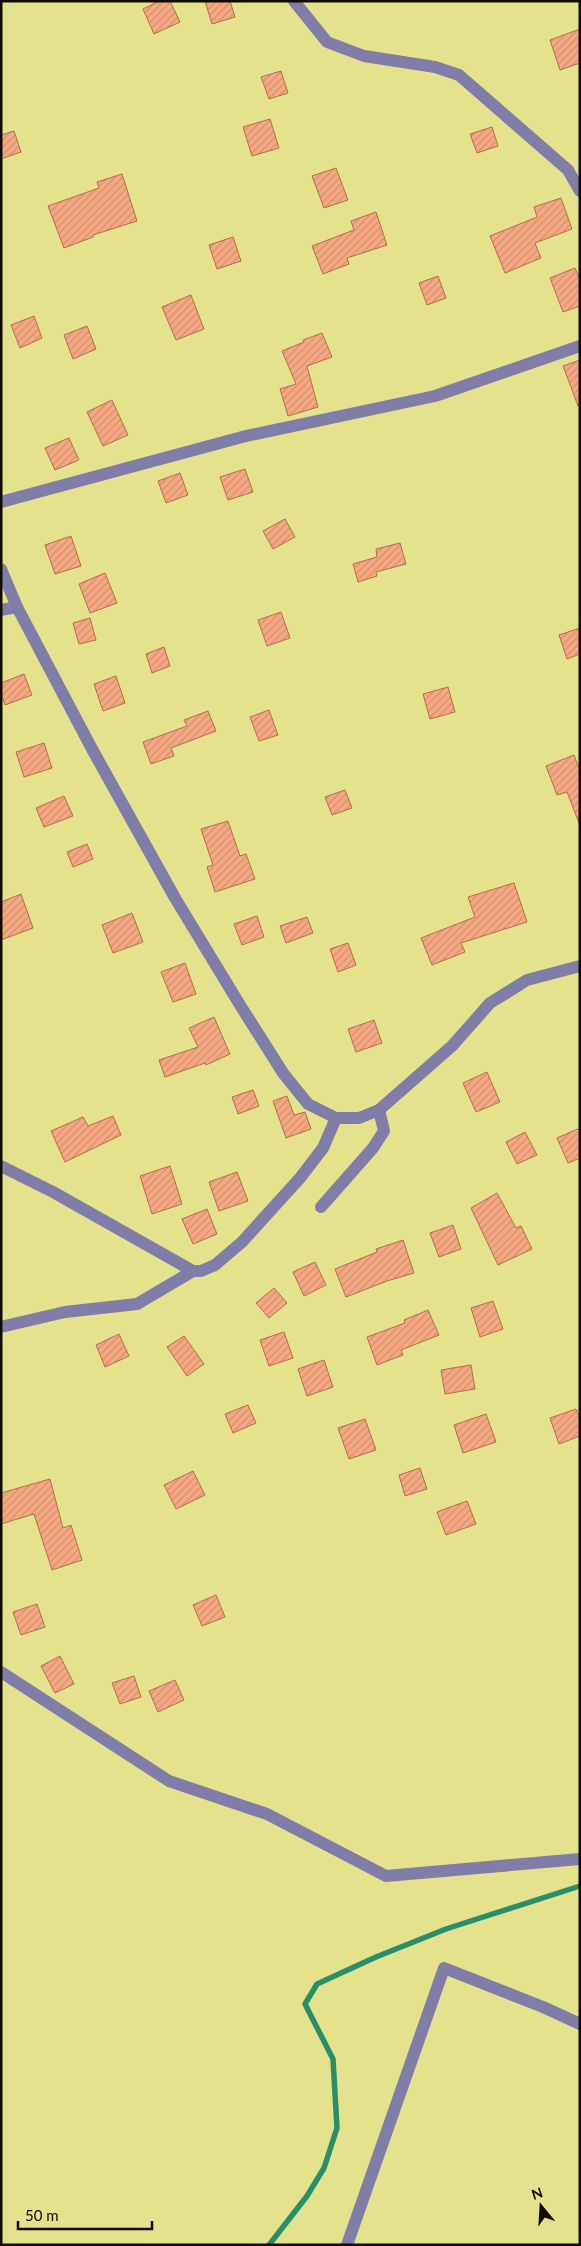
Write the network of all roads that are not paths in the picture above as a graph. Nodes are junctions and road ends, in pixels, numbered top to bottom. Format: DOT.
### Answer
graph roads {
  1 [pos="294,1"];
  2 [pos="580,191"];
  3 [pos="580,346"];
  4 [pos="1,502"];
  5 [pos="1,569"];
  6 [pos="17,607"];
  7 [pos="1,610"];
  8 [pos="580,966"];
  9 [pos="379,1110"];
  10 [pos="336,1118"];
  11 [pos="1,1166"];
  12 [pos="321,1207"];
  13 [pos="193,1271"];
  14 [pos="1,1328"];
  15 [pos="1,1672"];
  16 [pos="580,1859"];
  17 [pos="580,2024"];
  18 [pos="347,2245"];
  1 -- 2 [label="street"];
  3 -- 4 [label="street"];
  5 -- 6 [label="street"];
  6 -- 7 [label="street"];
  6 -- 10 [label="street"];
  8 -- 9 [label="street"];
  9 -- 10 [label="street"];
  9 -- 12 [label="street"];
  10 -- 13 [label="street"];
  11 -- 13 [label="street"];
  13 -- 14 [label="street"];
  15 -- 16 [label="street"];
  17 -- 18 [label="street"];
}
